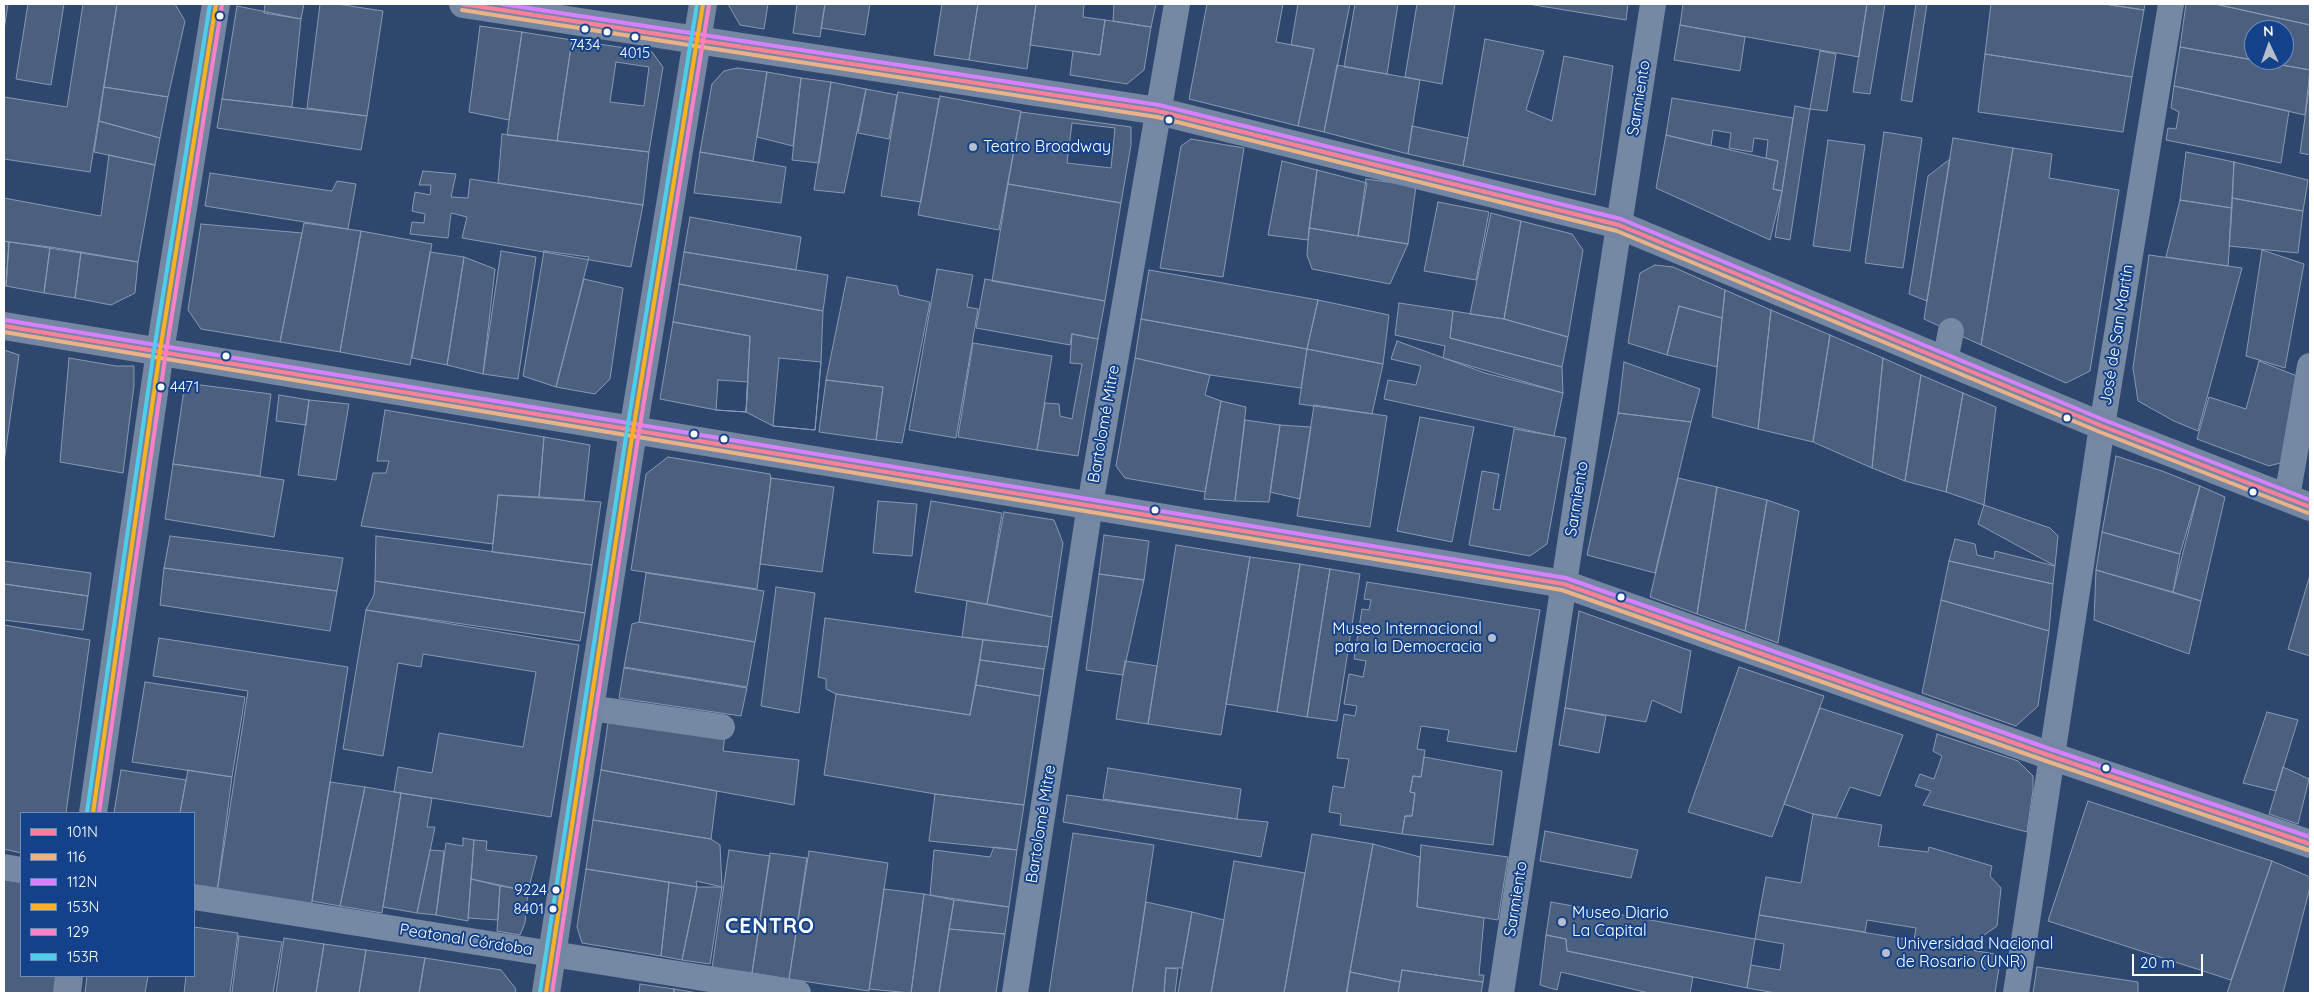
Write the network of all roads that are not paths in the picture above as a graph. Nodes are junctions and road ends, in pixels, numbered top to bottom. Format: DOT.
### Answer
graph roads {
  1 [pos="216,4"];
  2 [pos="462,4"];
  3 [pos="703,4"];
  4 [pos="1177,4"];
  5 [pos="1653,4"];
  6 [pos="2171,4"];
  7 [pos="697,40"];
  8 [pos="1158,111"];
  9 [pos="1619,225"];
  10 [pos="4,326"];
  11 [pos="1951,331"];
  12 [pos="160,351"];
  13 [pos="1945,361"];
  14 [pos="2310,366"];
  15 [pos="2102,426"];
  16 [pos="633,431"];
  17 [pos="2299,502"];
  18 [pos="1090,505"];
  19 [pos="1564,584"];
  20 [pos="590,708"];
  21 [pos="722,727"];
  22 [pos="2051,756"];
  23 [pos="93,812"];
  24 [pos="2310,844"];
  25 [pos="4,867"];
  26 [pos="20,870"];
  27 [pos="195,897"];
  28 [pos="552,954"];
  29 [pos="69,977"];
  30 [pos="67,993"];
  31 [pos="546,993"];
  32 [pos="798,993"];
  33 [pos="1015,993"];
  34 [pos="1501,993"];
  35 [pos="2016,993"];
  1 -- 12 [label="main road"];
  2 -- 7 [label="main road"];
  3 -- 7 [label="main road"];
  4 -- 8 [label="street, Bartolomé Mitre"];
  5 -- 9 [label="street, Sarmiento"];
  6 -- 15 [label="street, José de San Martín"];
  7 -- 8 [label="main road"];
  7 -- 16 [label="main road"];
  8 -- 9 [label="main road"];
  8 -- 18 [label="street, Bartolomé Mitre"];
  9 -- 13 [label="main road"];
  9 -- 19 [label="street, Sarmiento"];
  10 -- 12 [label="main road"];
  11 -- 13 [label="street"];
  12 -- 16 [label="main road"];
  12 -- 23 [label="main road"];
  13 -- 15 [label="main road"];
  14 -- 17 [label="street"];
  15 -- 17 [label="main road"];
  15 -- 22 [label="street, José de San Martín"];
  16 -- 18 [label="main road"];
  16 -- 20 [label="main road"];
  18 -- 19 [label="main road"];
  18 -- 33 [label="street, Bartolomé Mitre"];
  19 -- 22 [label="main road"];
  19 -- 34 [label="street, Sarmiento"];
  20 -- 21 [label="street"];
  20 -- 28 [label="main road"];
  22 -- 24 [label="main road"];
  22 -- 35 [label="street, José de San Martín"];
  25 -- 26 [label="street"];
  27 -- 28 [label="street, Peatonal Córdoba"];
  28 -- 31 [label="main road"];
  28 -- 32 [label="street, Peatonal Córdoba"];
  29 -- 30 [label="main road"];
}
